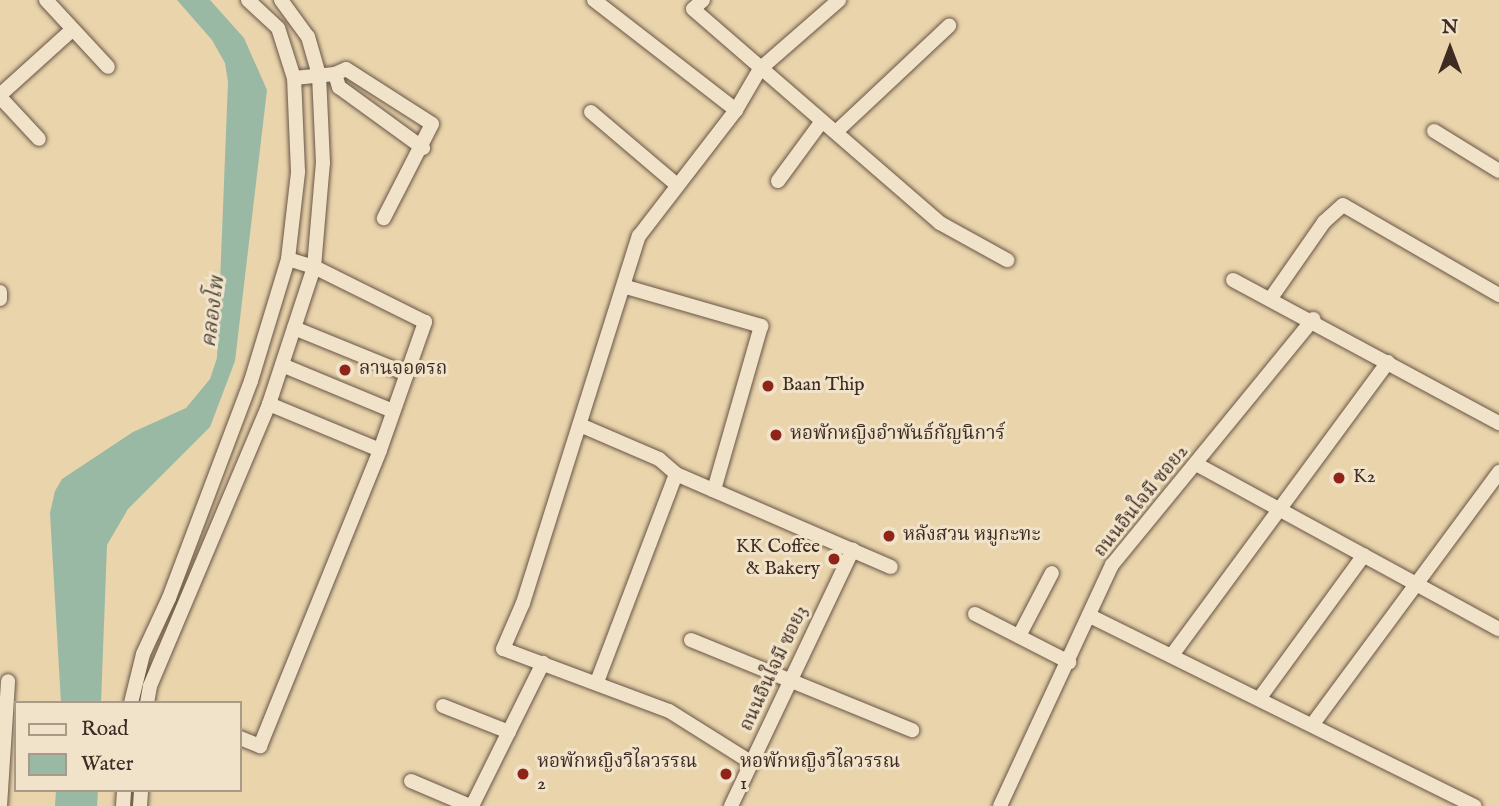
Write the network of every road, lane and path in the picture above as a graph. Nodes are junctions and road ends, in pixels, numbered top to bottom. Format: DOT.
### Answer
graph roads {
  1 [pos="46,0"];
  2 [pos="248,0"];
  3 [pos="281,0"];
  4 [pos="594,0"];
  5 [pos="703,0"];
  6 [pos="839,0"];
  7 [pos="949,26"];
  8 [pos="73,29"];
  9 [pos="108,67"];
  10 [pos="760,69"];
  11 [pos="335,74"];
  12 [pos="319,75"];
  13 [pos="294,78"];
  14 [pos="0,96"];
  15 [pos="736,110"];
  16 [pos="591,112"];
  17 [pos="822,121"];
  18 [pos="837,131"];
  19 [pos="1434,131"];
  20 [pos="39,139"];
  21 [pos="423,148"];
  22 [pos="1499,171"];
  23 [pos="778,181"];
  24 [pos="676,184"];
  25 [pos="384,218"];
  26 [pos="288,259"];
  27 [pos="1007,260"];
  28 [pos="314,267"];
  29 [pos="1233,279"];
  30 [pos="626,287"];
  31 [pos="0,292"];
  32 [pos="1499,295"];
  33 [pos="1272,298"];
  34 [pos="0,299"];
  35 [pos="1313,319"];
  36 [pos="294,328"];
  37 [pos="1388,362"];
  38 [pos="282,365"];
  39 [pos="407,374"];
  40 [pos="269,404"];
  41 [pos="393,411"];
  42 [pos="1499,422"];
  43 [pos="580,425"];
  44 [pos="380,450"];
  45 [pos="1196,464"];
  46 [pos="1499,472"];
  47 [pos="676,474"];
  48 [pos="714,490"];
  49 [pos="1281,510"];
  50 [pos="853,549"];
  51 [pos="1364,555"];
  52 [pos="891,567"];
  53 [pos="1052,573"];
  54 [pos="1417,584"];
  55 [pos="975,614"];
  56 [pos="1090,616"];
  57 [pos="1499,629"];
  58 [pos="1019,636"];
  59 [pos="691,640"];
  60 [pos="1172,655"];
  61 [pos="1069,662"];
  62 [pos="543,663"];
  63 [pos="792,678"];
  64 [pos="8,681"];
  65 [pos="597,682"];
  66 [pos="1259,699"];
  67 [pos="131,701"];
  68 [pos="148,701"];
  69 [pos="443,706"];
  70 [pos="1311,725"];
  71 [pos="912,730"];
  72 [pos="509,732"];
  73 [pos="242,739"];
  74 [pos="752,763"];
  75 [pos="411,781"];
  76 [pos="0,806"];
  77 [pos="471,806"];
  78 [pos="731,806"];
  79 [pos="999,806"];
  80 [pos="1475,806"];
  1 -- 8 [label="street"];
  2 -- 13 [label="street"];
  3 -- 12 [label="street"];
  4 -- 15 [label="street"];
  5 -- 10 [label="street"];
  6 -- 10 [label="street"];
  7 -- 18 [label="street"];
  8 -- 9 [label="street"];
  8 -- 14 [label="street"];
  10 -- 15 [label="street"];
  10 -- 17 [label="street"];
  11 -- 12 [label="street"];
  11 -- 21 [label="street"];
  11 -- 21 [label="street"];
  12 -- 13 [label="street"];
  12 -- 28 [label="street"];
  13 -- 26 [label="street"];
  14 -- 20 [label="street"];
  15 -- 24 [label="street"];
  16 -- 24 [label="street"];
  17 -- 18 [label="street"];
  17 -- 23 [label="street"];
  18 -- 27 [label="street"];
  19 -- 22 [label="street"];
  21 -- 25 [label="street"];
  24 -- 30 [label="street"];
  26 -- 28 [label="street"];
  26 -- 67 [label="street"];
  28 -- 36 [label="street"];
  28 -- 39 [label="street"];
  29 -- 33 [label="street"];
  30 -- 43 [label="street"];
  30 -- 48 [label="street"];
  31 -- 34 [label="street"];
  32 -- 33 [label="street"];
  33 -- 35 [label="street"];
  35 -- 37 [label="street"];
  35 -- 45 [label="street, ถนนอินใจมี ซอย2"];
  36 -- 38 [label="street"];
  36 -- 39 [label="street"];
  37 -- 42 [label="street"];
  37 -- 49 [label="street"];
  38 -- 40 [label="street"];
  38 -- 41 [label="street"];
  39 -- 41 [label="street"];
  40 -- 44 [label="street"];
  40 -- 68 [label="street"];
  41 -- 44 [label="street"];
  43 -- 47 [label="street"];
  43 -- 62 [label="street"];
  44 -- 73 [label="street"];
  45 -- 49 [label="street"];
  45 -- 56 [label="street, ถนนอินใจมี ซอย2"];
  46 -- 54 [label="street"];
  47 -- 48 [label="street"];
  47 -- 65 [label="street"];
  48 -- 50 [label="street"];
  49 -- 51 [label="street"];
  49 -- 60 [label="street"];
  50 -- 52 [label="street"];
  50 -- 63 [label="street, ถนนอินใจมี ซอย3"];
  51 -- 54 [label="street"];
  51 -- 66 [label="street"];
  53 -- 58 [label="street"];
  54 -- 57 [label="street"];
  54 -- 70 [label="street"];
  55 -- 58 [label="street"];
  56 -- 60 [label="street"];
  56 -- 61 [label="street, ถนนอินใจมี ซอย2"];
  58 -- 61 [label="street"];
  59 -- 63 [label="street"];
  60 -- 66 [label="street"];
  61 -- 79 [label="street, ถนนอินใจมี ซอย2"];
  62 -- 65 [label="street"];
  62 -- 72 [label="street"];
  63 -- 71 [label="street"];
  63 -- 74 [label="street, ถนนอินใจมี ซอย3"];
  64 -- 76 [label="street"];
  65 -- 74 [label="street"];
  66 -- 70 [label="street"];
  69 -- 72 [label="street"];
  70 -- 80 [label="street"];
  72 -- 77 [label="street"];
  74 -- 78 [label="street, ถนนอินใจมี ซอย3"];
  75 -- 77 [label="street"];
}
